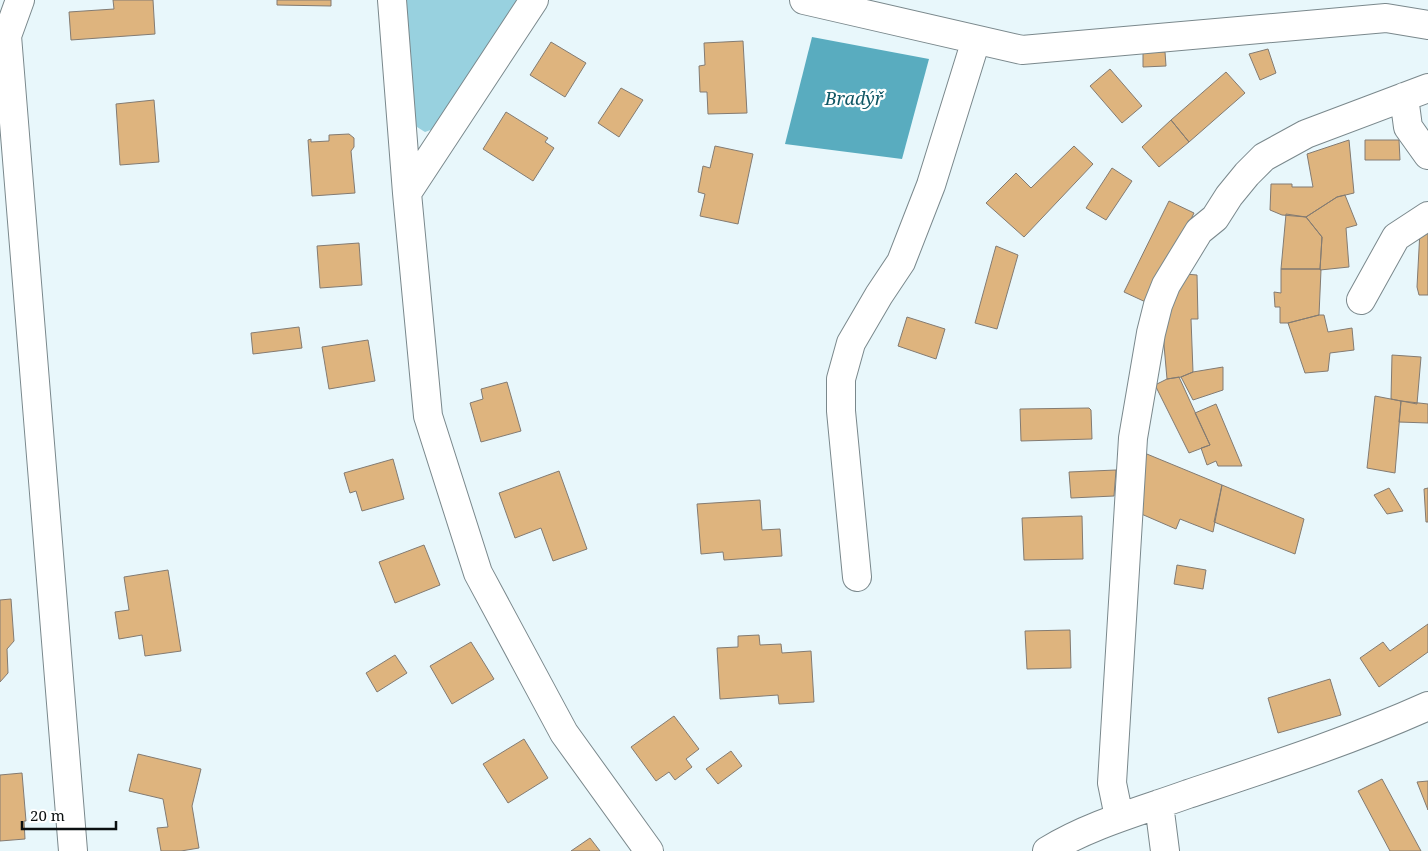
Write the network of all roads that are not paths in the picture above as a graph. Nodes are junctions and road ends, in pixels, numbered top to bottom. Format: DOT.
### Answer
graph roads {
  1 [pos="20,0"];
  2 [pos="392,0"];
  3 [pos="534,0"];
  4 [pos="804,0"];
  5 [pos="1428,25"];
  6 [pos="976,40"];
  7 [pos="1416,92"];
  8 [pos="1428,155"];
  9 [pos="407,193"];
  10 [pos="1428,216"];
  11 [pos="1361,300"];
  12 [pos="857,577"];
  13 [pos="1428,706"];
  14 [pos="1159,804"];
  15 [pos="1119,818"];
  16 [pos="73,851"];
  17 [pos="649,851"];
  18 [pos="1047,851"];
  19 [pos="1165,851"];
  1 -- 16 [label="street"];
  2 -- 9 [label="street"];
  3 -- 9 [label="street"];
  4 -- 6 [label="street"];
  5 -- 6 [label="street"];
  6 -- 12 [label="street"];
  7 -- 8 [label="street"];
  7 -- 15 [label="street"];
  9 -- 17 [label="street"];
  10 -- 11 [label="street"];
  13 -- 14 [label="street"];
  14 -- 15 [label="street"];
  14 -- 19 [label="street"];
  15 -- 18 [label="street"];
}
